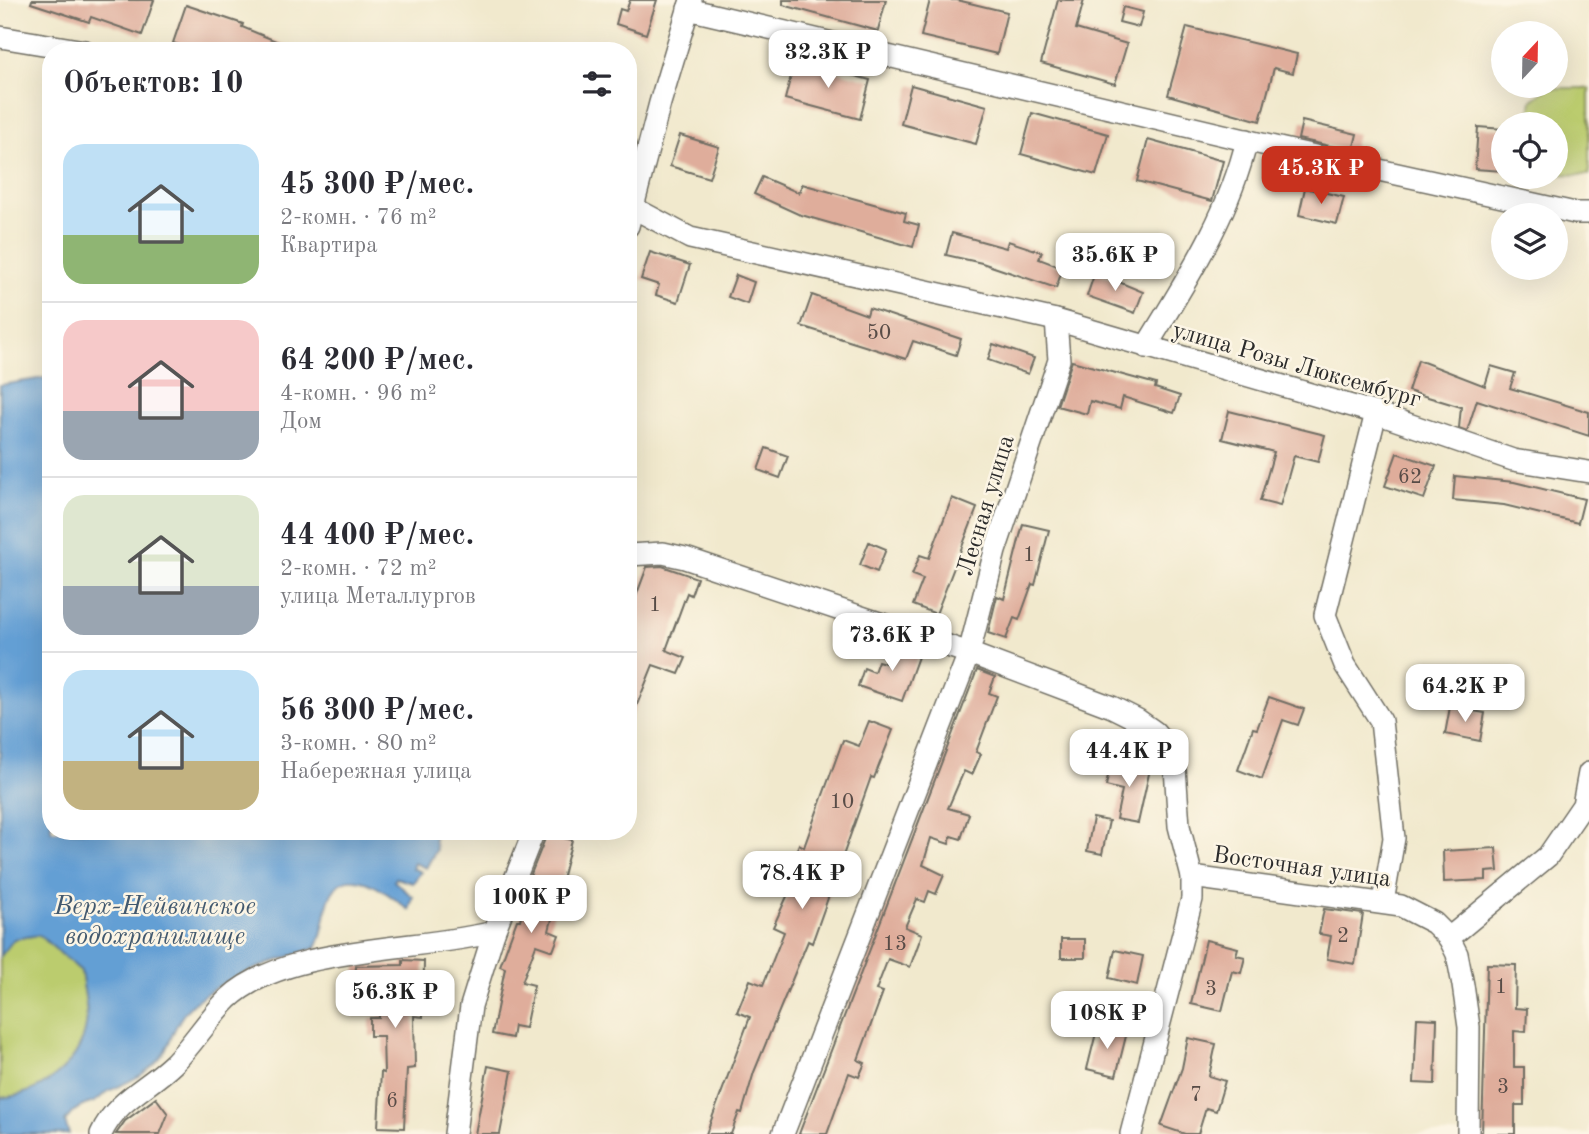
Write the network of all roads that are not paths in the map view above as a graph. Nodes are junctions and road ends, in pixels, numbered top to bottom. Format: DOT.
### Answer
graph roads {
  1 [pos="690,5"];
  2 [pos="0,37"];
  3 [pos="42,44"];
  4 [pos="1247,140"];
  5 [pos="637,189"];
  6 [pos="1589,214"];
  7 [pos="637,215"];
  8 [pos="1056,320"];
  9 [pos="1146,347"];
  10 [pos="1376,413"];
  11 [pos="1589,472"];
  12 [pos="637,554"];
  13 [pos="969,653"];
  14 [pos="1589,773"];
  15 [pos="530,840"];
  16 [pos="1192,877"];
  17 [pos="1383,902"];
  18 [pos="494,932"];
  19 [pos="1448,938"];
  20 [pos="101,1134"];
  21 [pos="455,1134"];
  22 [pos="783,1134"];
  23 [pos="1131,1134"];
  24 [pos="1468,1134"];
  1 -- 4 [label="street"];
  1 -- 5 [label="street"];
  2 -- 3 [label="street"];
  4 -- 6 [label="street"];
  4 -- 9 [label="street"];
  7 -- 8 [label="street, улица Розы Люксембург"];
  8 -- 9 [label="street, улица Розы Люксембург"];
  8 -- 13 [label="street, Лесная улица"];
  9 -- 10 [label="street, улица Розы Люксембург"];
  10 -- 11 [label="street, улица Розы Люксембург"];
  10 -- 17 [label="street"];
  12 -- 13 [label="street"];
  13 -- 16 [label="street"];
  13 -- 22 [label="street, Лесная улица"];
  14 -- 19 [label="street"];
  15 -- 18 [label="street"];
  16 -- 17 [label="street, Восточная улица"];
  16 -- 23 [label="street"];
  17 -- 19 [label="street, Восточная улица"];
  18 -- 20 [label="street"];
  18 -- 21 [label="street"];
  19 -- 24 [label="street"];
}
